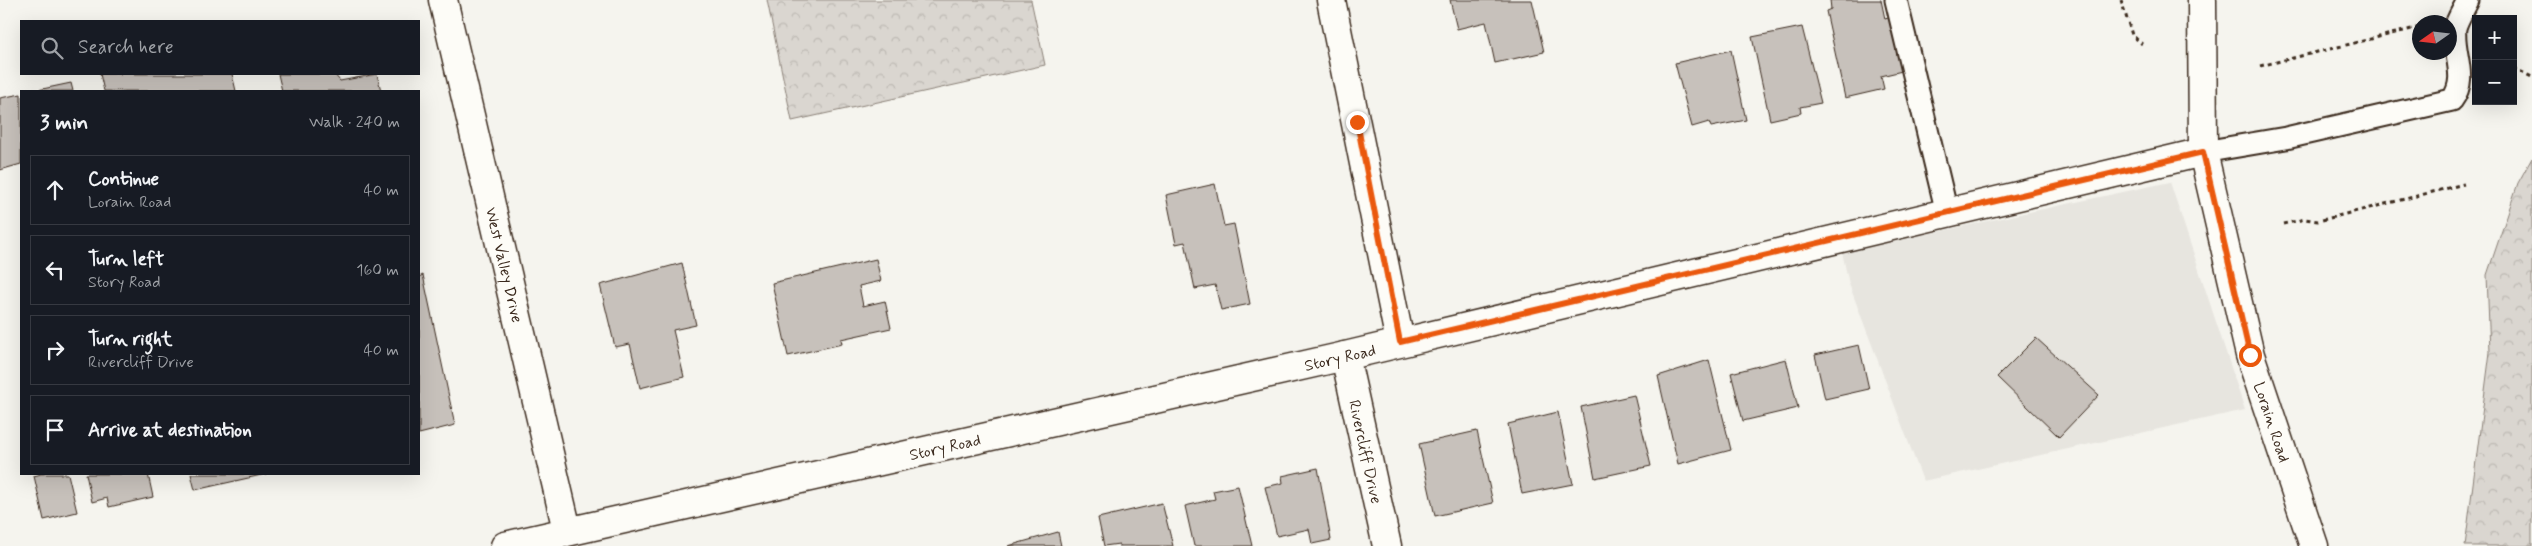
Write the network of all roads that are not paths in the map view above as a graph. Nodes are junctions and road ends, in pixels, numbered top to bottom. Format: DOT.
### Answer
graph roads {
  1 [pos="443,0"];
  2 [pos="1332,0"];
  3 [pos="1896,0"];
  4 [pos="2202,0"];
  5 [pos="2468,0"];
  6 [pos="2203,152"];
  7 [pos="1947,213"];
  8 [pos="1400,342"];
  9 [pos="1345,356"];
  10 [pos="567,530"];
  11 [pos="505,546"];
  12 [pos="1387,546"];
  13 [pos="2314,546"];
  1 -- 10 [label="street, West Valley Drive"];
  2 -- 8 [label="street"];
  3 -- 7 [label="lane"];
  4 -- 6 [label="street, Lorain Road"];
  5 -- 6 [label="lane"];
  6 -- 7 [label="street, Story Road"];
  6 -- 13 [label="street, Lorain Road"];
  7 -- 8 [label="street, Story Road"];
  8 -- 9 [label="street, Story Road"];
  9 -- 10 [label="street, Story Road"];
  9 -- 12 [label="street, Rivercliff Drive"];
  10 -- 11 [label="street, Story Road"];
}
